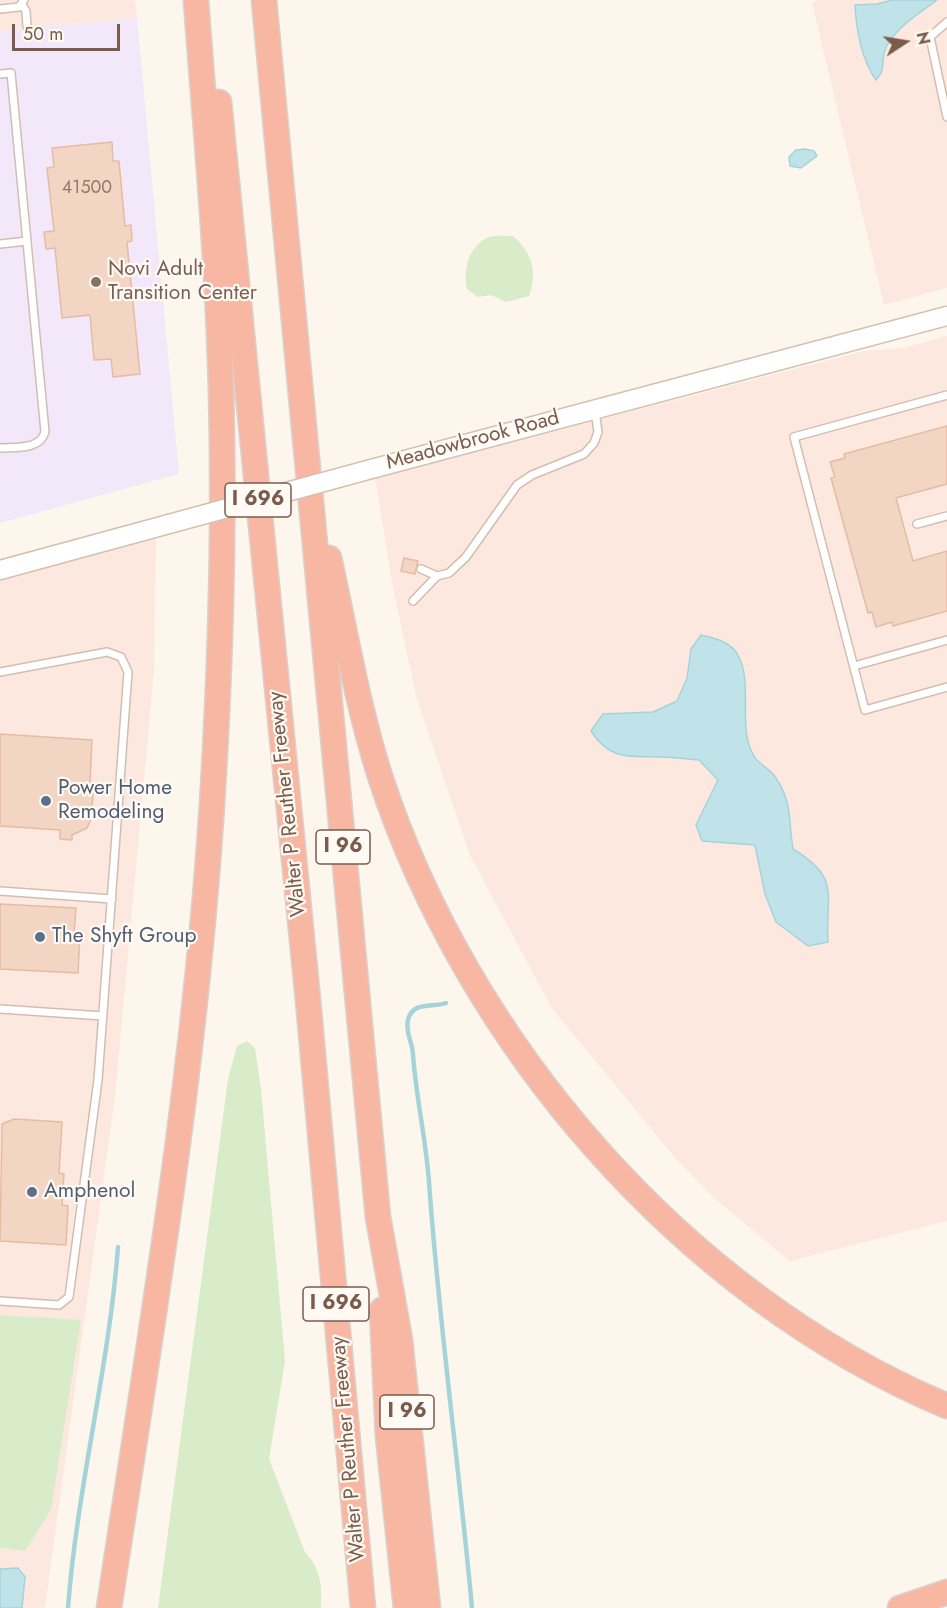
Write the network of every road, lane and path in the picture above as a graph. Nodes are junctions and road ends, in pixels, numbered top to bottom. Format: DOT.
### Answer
graph roads {
  1 [pos="196,0"];
  2 [pos="210,0"];
  3 [pos="264,0"];
  4 [pos="23,2"];
  5 [pos="0,9"];
  6 [pos="947,22"];
  7 [pos="27,26"];
  8 [pos="0,74"];
  9 [pos="947,117"];
  10 [pos="27,241"];
  11 [pos="0,244"];
  12 [pos="947,315"];
  13 [pos="947,395"];
  14 [pos="594,409"];
  15 [pos="0,448"];
  16 [pos="309,477"];
  17 [pos="947,516"];
  18 [pos="917,524"];
  19 [pos="422,569"];
  20 [pos="0,570"];
  21 [pos="437,576"];
  22 [pos="414,601"];
  23 [pos="947,640"];
  24 [pos="854,666"];
  25 [pos="0,672"];
  26 [pos="947,687"];
  27 [pos="0,891"];
  28 [pos="112,899"];
  29 [pos="0,1009"];
  30 [pos="103,1016"];
  31 [pos="378,1217"];
  32 [pos="0,1301"];
  33 [pos="947,1406"];
  34 [pos="947,1592"];
  35 [pos="109,1608"];
  36 [pos="363,1608"];
  37 [pos="406,1608"];
  38 [pos="428,1608"];
  39 [pos="900,1608"];
  1 -- 35 [label="highway"];
  2 -- 36 [label="highway, Walter P Reuther Freeway / I 696"];
  3 -- 16 [label="highway, I 96"];
  4 -- 5 [label="lane"];
  4 -- 7 [label="lane"];
  6 -- 9 [label="lane"];
  8 -- 10 [label="lane"];
  10 -- 11 [label="lane"];
  10 -- 15 [label="lane"];
  12 -- 14 [label="street, Meadowbrook Road"];
  13 -- 24 [label="lane"];
  14 -- 20 [label="street, Meadowbrook Road, bridge"];
  14 -- 21 [label="lane"];
  16 -- 31 [label="highway, I 96"];
  16 -- 33 [label="highway"];
  17 -- 18 [label="lane"];
  19 -- 21 [label="lane"];
  21 -- 22 [label="lane"];
  23 -- 24 [label="lane"];
  24 -- 26 [label="lane"];
  25 -- 28 [label="lane"];
  27 -- 28 [label="lane"];
  28 -- 30 [label="lane"];
  29 -- 30 [label="lane"];
  30 -- 32 [label="lane"];
  31 -- 37 [label="highway, Walter P Reuther Freeway"];
  31 -- 38 [label="highway, I 96"];
  34 -- 39 [label="highway"];
}
